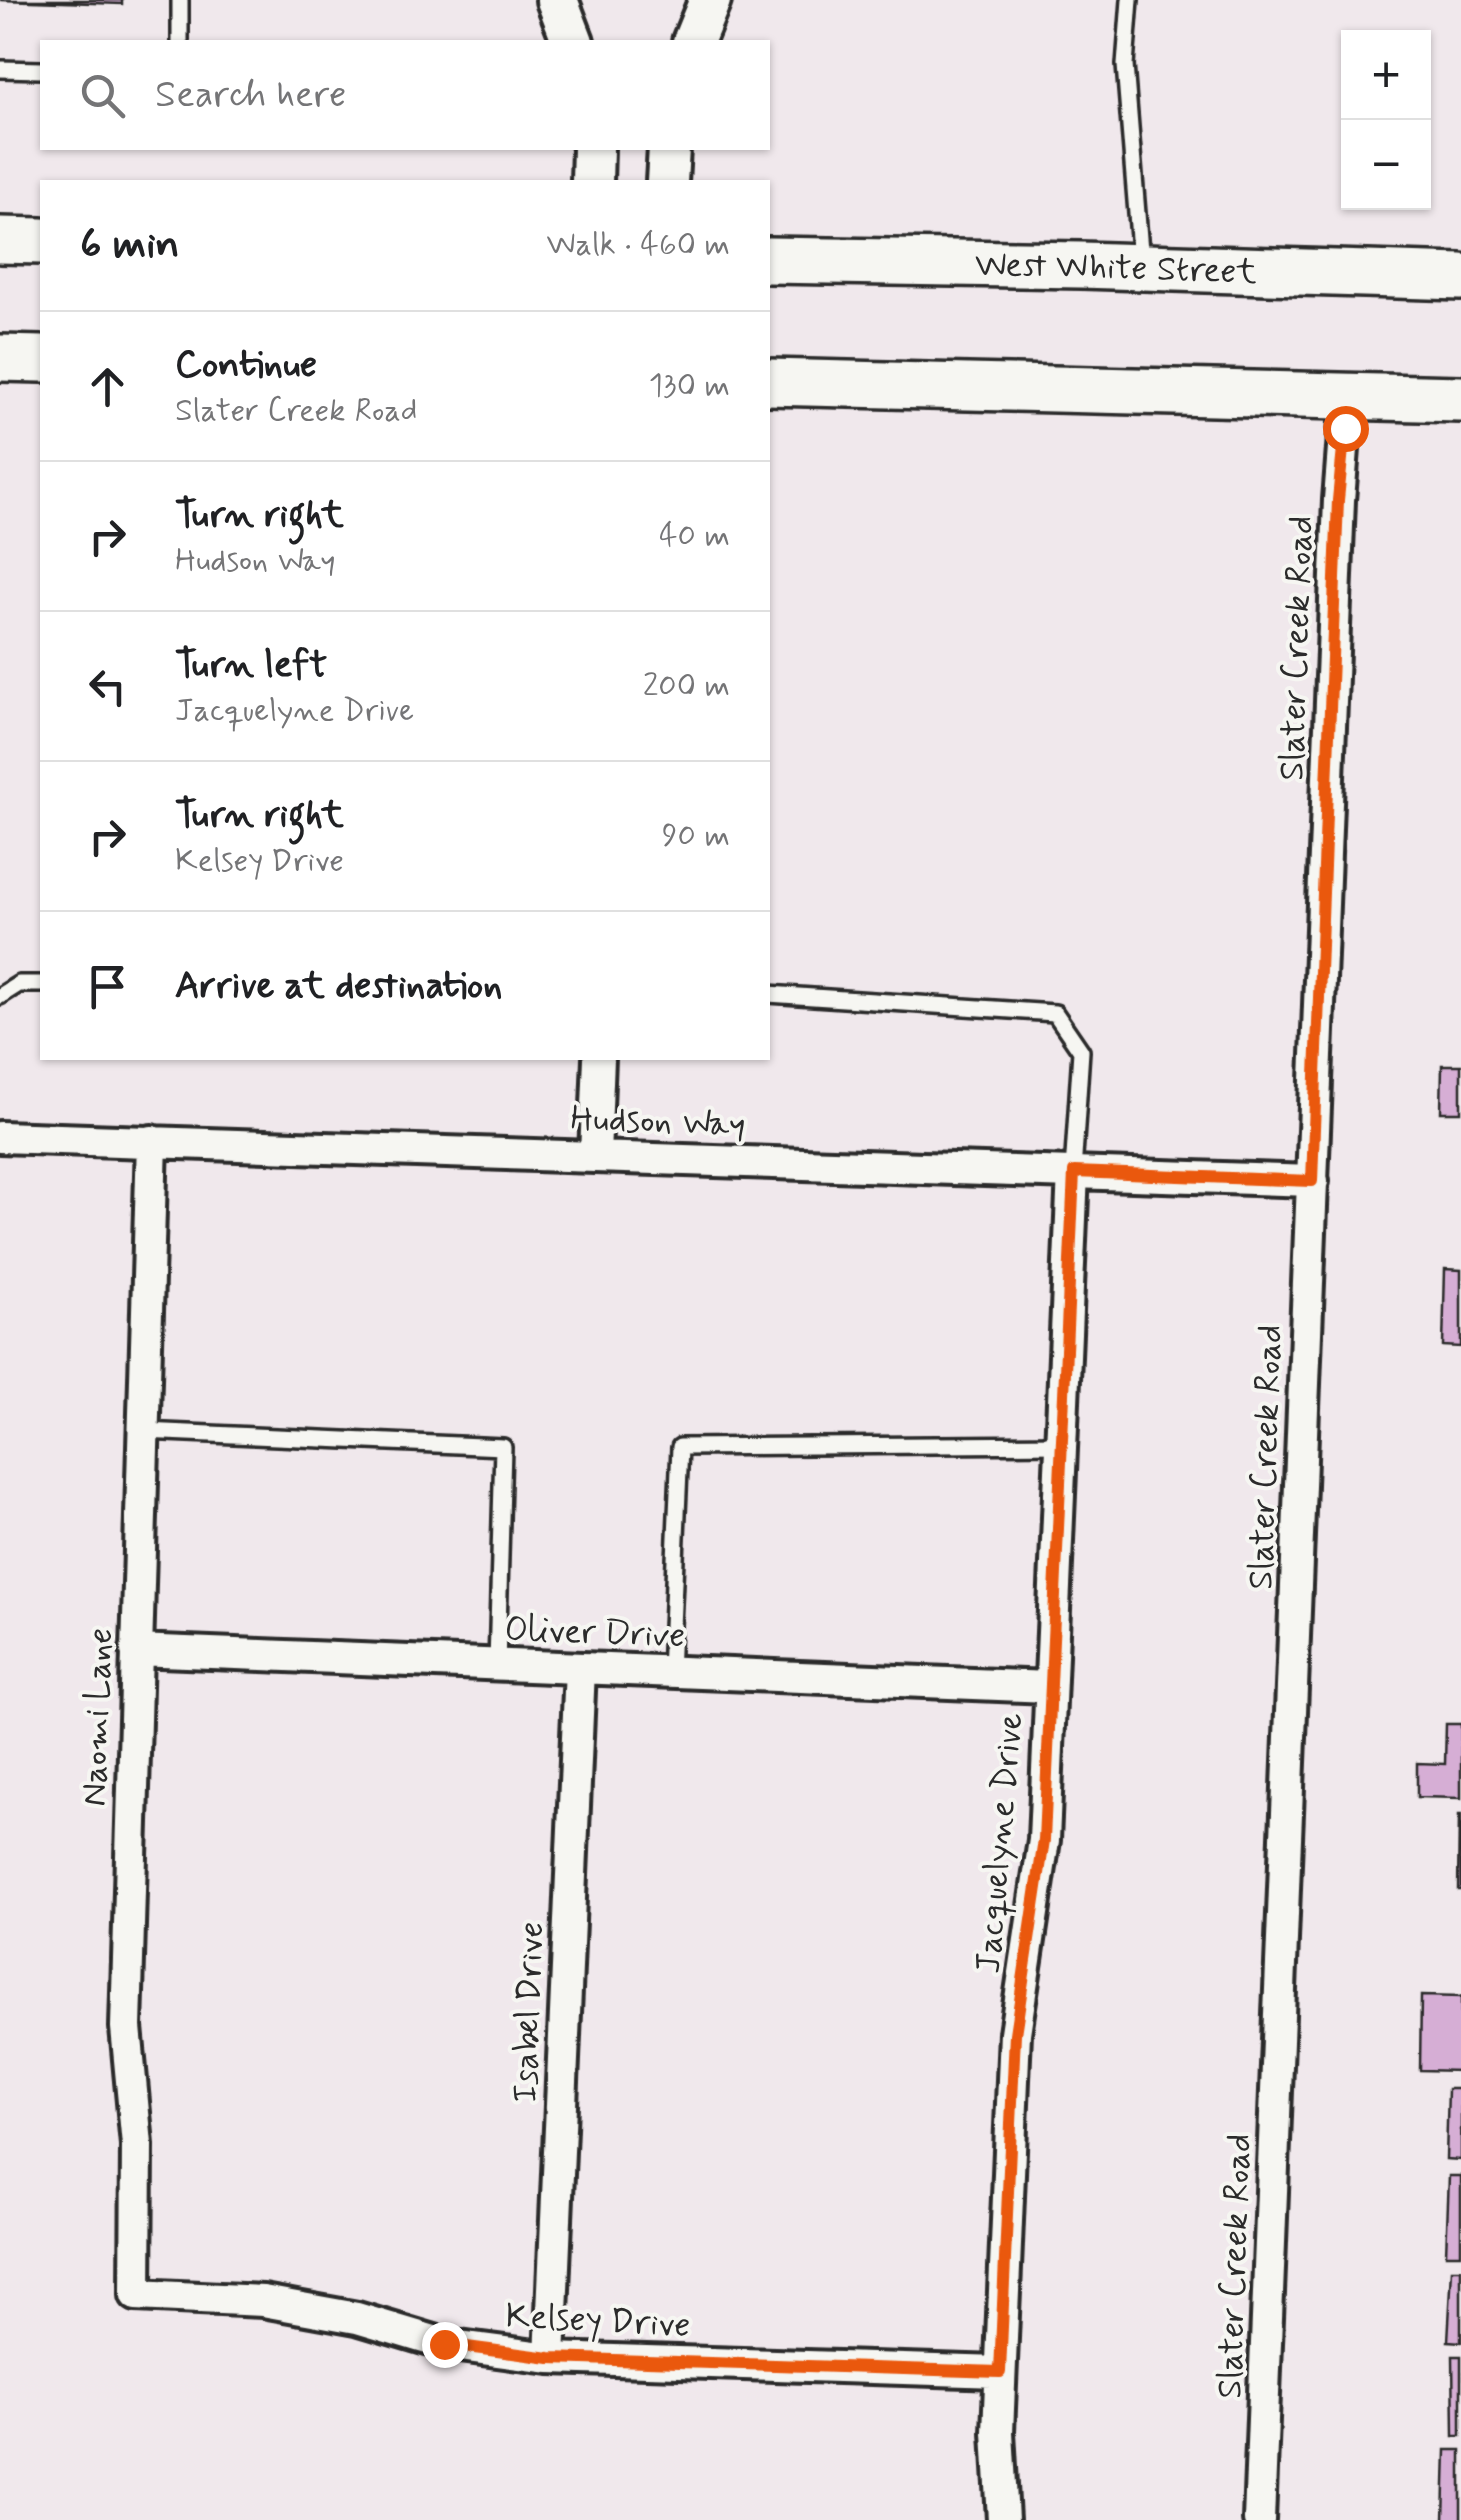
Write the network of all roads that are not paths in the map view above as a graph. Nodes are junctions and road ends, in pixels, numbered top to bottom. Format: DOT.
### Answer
graph roads {
  1 [pos="180,0"];
  2 [pos="557,0"];
  3 [pos="710,0"];
  4 [pos="1130,0"];
  5 [pos="180,40"];
  6 [pos="572,40"];
  7 [pos="694,40"];
  8 [pos="0,69"];
  9 [pos="40,70"];
  10 [pos="594,150"];
  11 [pos="668,150"];
  12 [pos="592,180"];
  13 [pos="667,180"];
  14 [pos="0,240"];
  15 [pos="40,241"];
  16 [pos="770,260"];
  17 [pos="1141,267"];
  18 [pos="1461,277"];
  19 [pos="0,358"];
  20 [pos="40,359"];
  21 [pos="770,382"];
  22 [pos="1347,397"];
  23 [pos="1461,399"];
  24 [pos="40,984"];
  25 [pos="770,994"];
  26 [pos="0,996"];
  27 [pos="599,1060"];
  28 [pos="0,1137"];
  29 [pos="152,1141"];
  30 [pos="595,1155"];
  31 [pos="1074,1172"];
  32 [pos="1312,1181"];
  33 [pos="143,1431"];
  34 [pos="1061,1444"];
  35 [pos="136,1650"];
  36 [pos="497,1665"];
  37 [pos="580,1668"];
  38 [pos="670,1672"];
  39 [pos="1050,1687"];
  40 [pos="136,2294"];
  41 [pos="550,2358"];
  42 [pos="1000,2372"];
  43 [pos="1004,2520"];
  44 [pos="1260,2520"];
  1 -- 5 [label="lane"];
  2 -- 6 [label="street"];
  3 -- 7 [label="street"];
  4 -- 17 [label="lane"];
  8 -- 9 [label="lane"];
  10 -- 12 [label="street"];
  11 -- 13 [label="street"];
  14 -- 15 [label="main road"];
  16 -- 17 [label="main road, West White Street"];
  17 -- 18 [label="main road, West White Street"];
  19 -- 20 [label="main road"];
  21 -- 22 [label="main road"];
  22 -- 23 [label="main road"];
  22 -- 32 [label="street, Slater Creek Road"];
  24 -- 26 [label="lane"];
  25 -- 31 [label="lane"];
  27 -- 30 [label="street"];
  28 -- 29 [label="street, Hudson Way"];
  29 -- 30 [label="street, Hudson Way"];
  29 -- 33 [label="street, Naomi Lane"];
  30 -- 31 [label="street, Hudson Way"];
  31 -- 32 [label="street, Hudson Way"];
  31 -- 34 [label="street, Jacquelyne Drive"];
  32 -- 44 [label="street, Slater Creek Road"];
  33 -- 35 [label="street, Naomi Lane"];
  33 -- 36 [label="lane"];
  34 -- 38 [label="lane"];
  34 -- 39 [label="street, Jacquelyne Drive"];
  35 -- 36 [label="street, Oliver Drive"];
  35 -- 40 [label="street, Naomi Lane"];
  36 -- 37 [label="street, Oliver Drive"];
  37 -- 38 [label="street, Oliver Drive"];
  37 -- 41 [label="street, Isabel Drive"];
  38 -- 39 [label="street, Oliver Drive"];
  39 -- 42 [label="street, Jacquelyne Drive"];
  40 -- 41 [label="street, Kelsey Drive"];
  41 -- 42 [label="street, Kelsey Drive"];
  42 -- 43 [label="street, Jacquelyne Drive"];
}
